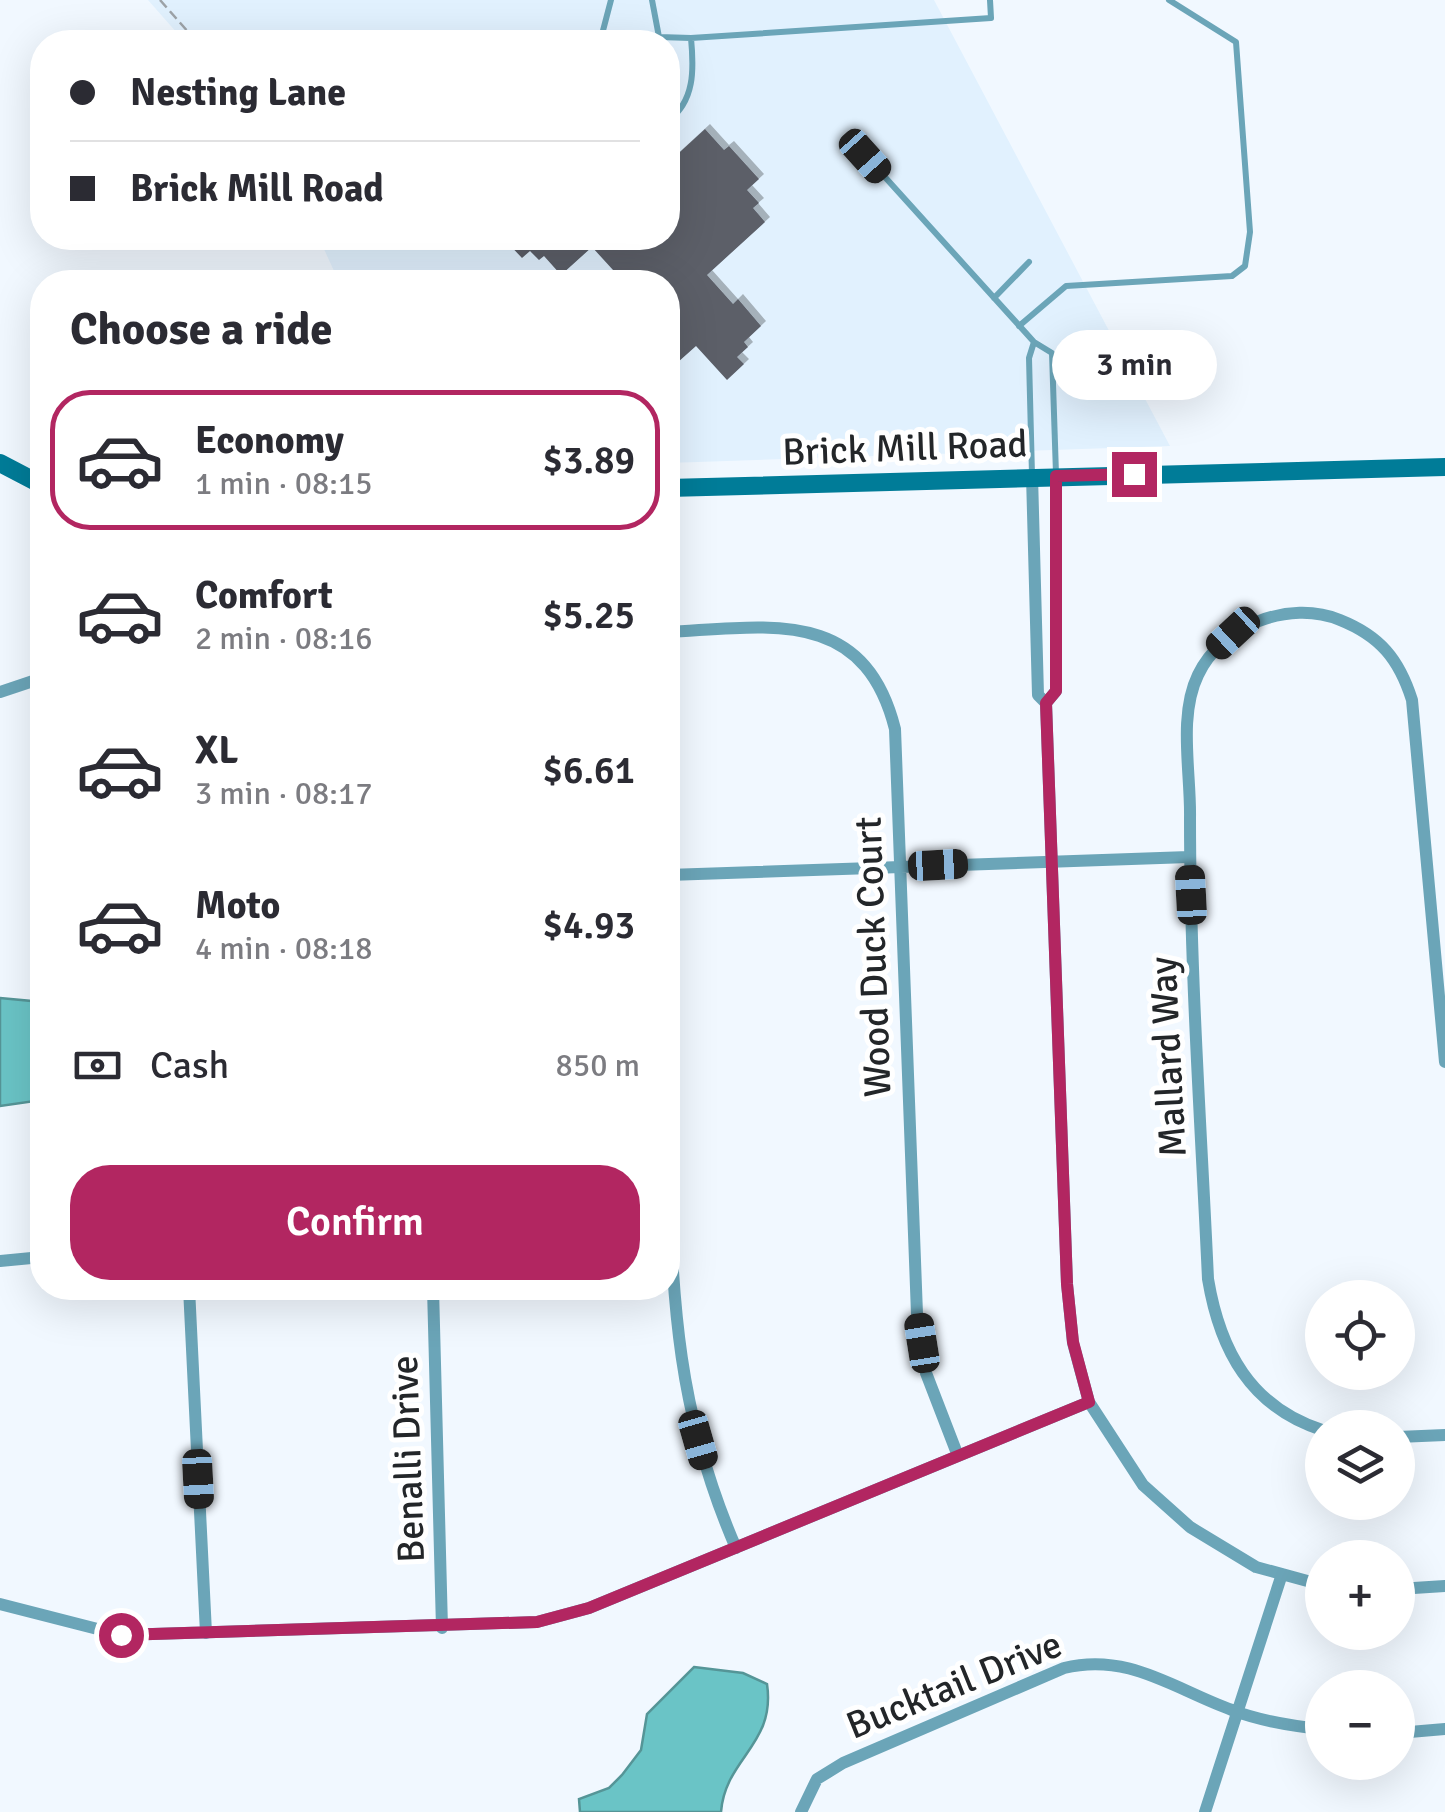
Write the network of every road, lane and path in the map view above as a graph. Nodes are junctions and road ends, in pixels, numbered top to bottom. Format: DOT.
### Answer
graph roads {
  1 [pos="160,0"];
  2 [pos="610,0"];
  3 [pos="652,0"];
  4 [pos="990,0"];
  5 [pos="1169,0"];
  6 [pos="186,30"];
  7 [pos="603,30"];
  8 [pos="658,30"];
  9 [pos="680,37"];
  10 [pos="692,38"];
  11 [pos="680,110"];
  12 [pos="865,156"];
  13 [pos="1029,262"];
  14 [pos="994,298"];
  15 [pos="1019,326"];
  16 [pos="1034,342"];
  17 [pos="0,463"];
  18 [pos="1445,468"];
  19 [pos="1032,476"];
  20 [pos="1056,476"];
  21 [pos="30,479"];
  22 [pos="680,488"];
  23 [pos="680,632"];
  24 [pos="30,682"];
  25 [pos="0,692"];
  26 [pos="1046,703"];
  27 [pos="1189,857"];
  28 [pos="1051,860"];
  29 [pos="900,866"];
  30 [pos="680,875"];
  31 [pos="1445,1062"];
  32 [pos="30,1259"];
  33 [pos="0,1260"];
  34 [pos="190,1300"];
  35 [pos="433,1300"];
  36 [pos="673,1300"];
  37 [pos="1089,1402"];
  38 [pos="1305,1425"];
  39 [pos="1445,1435"];
  40 [pos="1415,1436"];
  41 [pos="958,1456"];
  42 [pos="736,1548"];
  43 [pos="1282,1574"];
  44 [pos="1305,1580"];
  45 [pos="1445,1586"];
  46 [pos="1415,1588"];
  47 [pos="0,1604"];
  48 [pos="442,1628"];
  49 [pos="206,1632"];
  50 [pos="1238,1712"];
  51 [pos="1305,1726"];
  52 [pos="1445,1729"];
  53 [pos="1415,1732"];
  54 [pos="801,1812"];
  55 [pos="1206,1812"];
  1 -- 6 [label="path"];
  2 -- 7 [label="lane"];
  3 -- 8 [label="lane"];
  4 -- 10 [label="lane"];
  5 -- 15 [label="lane"];
  9 -- 10 [label="lane"];
  10 -- 11 [label="lane"];
  12 -- 14 [label="lane"];
  13 -- 14 [label="lane"];
  14 -- 15 [label="lane"];
  15 -- 16 [label="lane"];
  16 -- 19 [label="lane"];
  16 -- 20 [label="lane"];
  17 -- 21 [label="street"];
  18 -- 20 [label="street, Brick Mill Road"];
  19 -- 20 [label="street, Brick Mill Road"];
  19 -- 22 [label="street, Brick Mill Road"];
  19 -- 26 [label="street"];
  20 -- 26 [label="street"];
  23 -- 29 [label="street, Wood Duck Court"];
  24 -- 25 [label="street"];
  26 -- 28 [label="street"];
  27 -- 28 [label="street"];
  27 -- 31 [label="street, Mallard Way"];
  27 -- 38 [label="street, Mallard Way"];
  28 -- 29 [label="street"];
  28 -- 37 [label="street"];
  29 -- 30 [label="street"];
  29 -- 41 [label="street, Wood Duck Court"];
  32 -- 33 [label="street"];
  34 -- 49 [label="street"];
  35 -- 48 [label="street, Benalli Drive"];
  36 -- 42 [label="street"];
  37 -- 41 [label="street"];
  37 -- 43 [label="street"];
  39 -- 40 [label="street"];
  41 -- 42 [label="street"];
  42 -- 48 [label="street"];
  43 -- 44 [label="street"];
  43 -- 50 [label="street"];
  45 -- 46 [label="street"];
  47 -- 49 [label="street"];
  48 -- 49 [label="street"];
  50 -- 51 [label="street, Bucktail Drive"];
  50 -- 54 [label="street, Bucktail Drive"];
  50 -- 55 [label="street"];
  52 -- 53 [label="street"];
}
